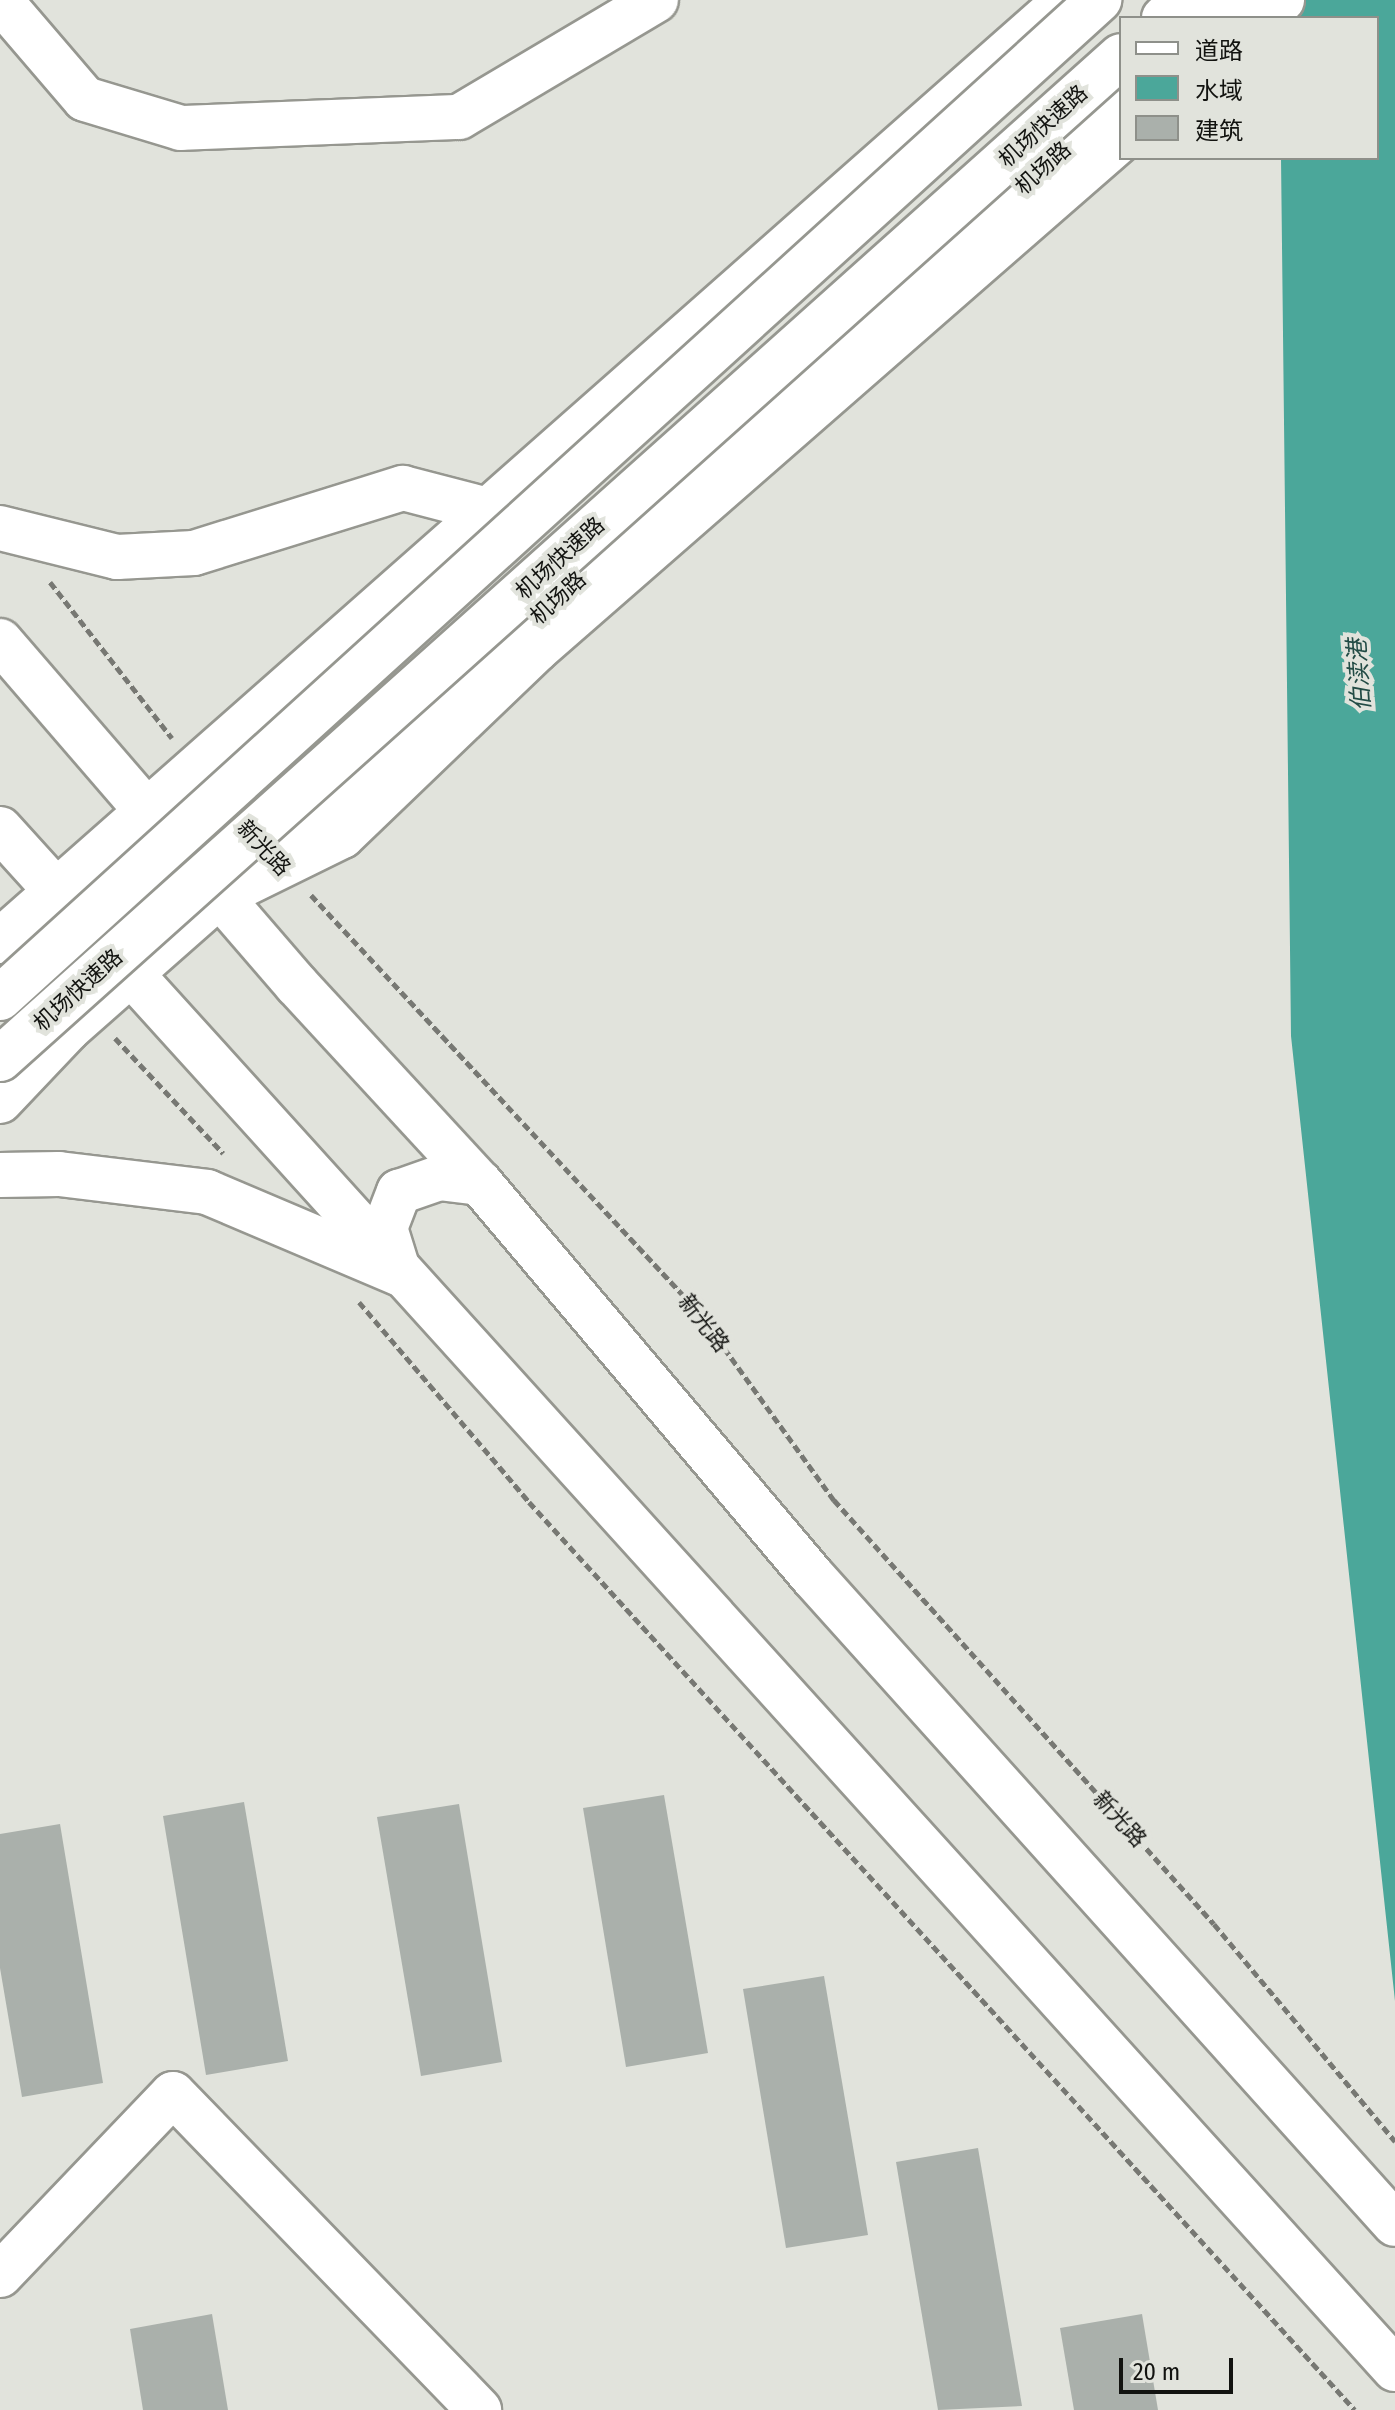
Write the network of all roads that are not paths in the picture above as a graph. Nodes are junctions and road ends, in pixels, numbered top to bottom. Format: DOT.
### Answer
graph roads {
  1 [pos="0,0"];
  2 [pos="656,0"];
  3 [pos="1066,0"];
  4 [pos="1099,0"];
  5 [pos="1184,0"];
  6 [pos="1236,0"];
  7 [pos="1282,0"];
  8 [pos="1166,16"];
  9 [pos="1217,16"];
  10 [pos="1264,16"];
  11 [pos="1119,58"];
  12 [pos="1119,102"];
  13 [pos="1119,141"];
  14 [pos="491,511"];
  15 [pos="5,530"];
  16 [pos="0,641"];
  17 [pos="146,811"];
  18 [pos="0,829"];
  19 [pos="57,890"];
  20 [pos="220,896"];
  21 [pos="0,941"];
  22 [pos="133,973"];
  23 [pos="0,998"];
  24 [pos="0,1059"];
  25 [pos="0,1101"];
  26 [pos="0,1175"];
  27 [pos="480,1183"];
  28 [pos="400,1274"];
  29 [pos="1395,2224"];
  30 [pos="0,2275"];
  31 [pos="1383,2356"];
  32 [pos="479,2410"];
  1 -- 2 [label="main road"];
  3 -- 14 [label="main road"];
  4 -- 23 [label="main road, 机场快速路, bridge"];
  5 -- 8 [label="main road"];
  6 -- 9 [label="main road"];
  7 -- 10 [label="main road"];
  11 -- 24 [label="main road, 机场快速路, bridge"];
  12 -- 20 [label="main road, 机场路"];
  13 -- 20 [label="main road"];
  14 -- 15 [label="main road"];
  14 -- 17 [label="main road"];
  16 -- 17 [label="main road"];
  17 -- 19 [label="main road"];
  17 -- 20 [label="main road"];
  18 -- 19 [label="main road"];
  19 -- 21 [label="main road"];
  19 -- 22 [label="main road"];
  20 -- 22 [label="main road, 机场路"];
  20 -- 27 [label="main road"];
  22 -- 25 [label="main road, 机场路"];
  22 -- 28 [label="main road"];
  26 -- 28 [label="main road"];
  27 -- 28 [label="main road"];
  27 -- 29 [label="main road"];
  28 -- 31 [label="main road"];
  30 -- 32 [label="main road"];
}
